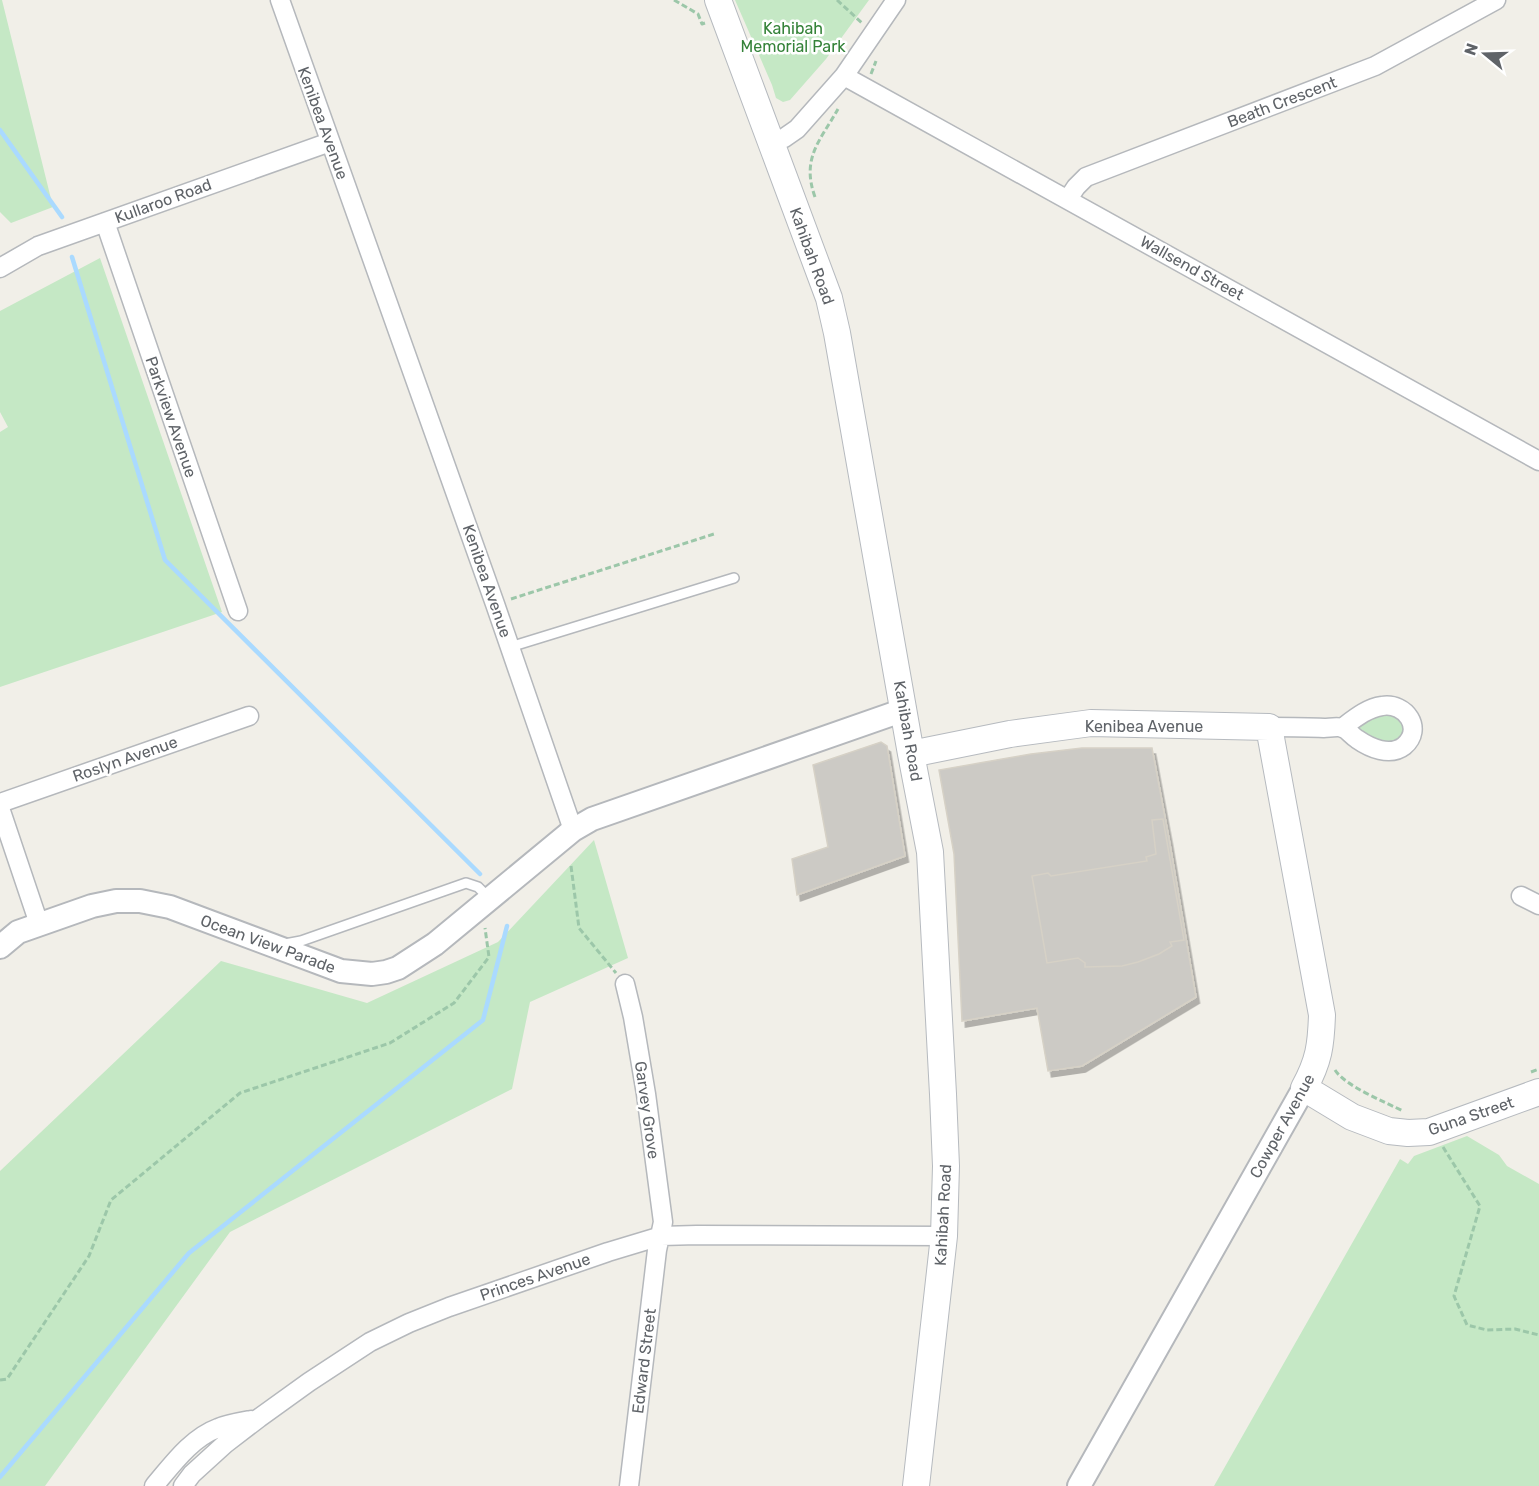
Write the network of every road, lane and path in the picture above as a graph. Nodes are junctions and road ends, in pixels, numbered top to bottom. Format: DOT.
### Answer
graph roads {
  1 [pos="280,0"];
  2 [pos="674,0"];
  3 [pos="837,0"];
  4 [pos="896,0"];
  5 [pos="1496,0"];
  6 [pos="680,2"];
  7 [pos="712,11"];
  8 [pos="874,32"];
  9 [pos="844,76"];
  10 [pos="330,142"];
  11 [pos="771,143"];
  12 [pos="1068,199"];
  13 [pos="105,222"];
  14 [pos="0,268"];
  15 [pos="1539,461"];
  16 [pos="714,534"];
  17 [pos="734,578"];
  18 [pos="495,604"];
  19 [pos="238,611"];
  20 [pos="510,647"];
  21 [pos="904,710"];
  22 [pos="249,716"];
  23 [pos="1269,727"];
  24 [pos="1342,728"];
  25 [pos="911,754"];
  26 [pos="0,803"];
  27 [pos="0,808"];
  28 [pos="573,830"];
  29 [pos="571,866"];
  30 [pos="1521,896"];
  31 [pos="486,903"];
  32 [pos="1539,905"];
  33 [pos="39,924"];
  34 [pos="274,946"];
  35 [pos="0,947"];
  36 [pos="625,984"];
  37 [pos="1333,1064"];
  38 [pos="1539,1069"];
  39 [pos="1533,1083"];
  40 [pos="1304,1088"];
  41 [pos="1408,1113"];
  42 [pos="1433,1130"];
  43 [pos="661,1236"];
  44 [pos="944,1236"];
  45 [pos="1539,1335"];
  46 [pos="0,1380"];
  47 [pos="259,1418"];
  48 [pos="154,1486"];
  49 [pos="183,1486"];
  50 [pos="629,1486"];
  51 [pos="916,1486"];
  52 [pos="1079,1486"];
  1 -- 10 [label="street, Kenibea Avenue"];
  2 -- 6 [label="path"];
  3 -- 8 [label="path"];
  4 -- 8 [label="street"];
  5 -- 12 [label="street, Beath Crescent"];
  6 -- 7 [label="path"];
  7 -- 11 [label="main road, Kahibah Road"];
  8 -- 9 [label="street"];
  9 -- 11 [label="street"];
  9 -- 12 [label="street, Wallsend Street"];
  10 -- 13 [label="street, Kullaroo Road"];
  10 -- 18 [label="street, Kenibea Avenue"];
  11 -- 21 [label="main road, Kahibah Road"];
  12 -- 15 [label="street, Wallsend Street"];
  13 -- 14 [label="street, Kullaroo Road"];
  13 -- 19 [label="street, Parkview Avenue"];
  16 -- 18 [label="path"];
  17 -- 20 [label="lane"];
  18 -- 20 [label="street, Kenibea Avenue"];
  20 -- 28 [label="street, Kenibea Avenue"];
  21 -- 25 [label="main road, Kahibah Road"];
  21 -- 28 [label="street"];
  22 -- 26 [label="street, Roslyn Avenue"];
  23 -- 24 [label="street, Kenibea Avenue"];
  23 -- 25 [label="main road, Kenibea Avenue"];
  23 -- 40 [label="main road, Cowper Avenue"];
  25 -- 44 [label="main road, Kahibah Road"];
  27 -- 33 [label="street"];
  28 -- 31 [label="street, Ocean View Parade"];
  29 -- 36 [label="path"];
  30 -- 32 [label="street"];
  31 -- 34 [label="lane"];
  31 -- 34 [label="street, Ocean View Parade"];
  31 -- 46 [label="path"];
  33 -- 34 [label="street, Ocean View Parade"];
  33 -- 35 [label="street, Ocean View Parade"];
  36 -- 43 [label="street, Garvey Grove"];
  37 -- 41 [label="path"];
  38 -- 39 [label="path"];
  39 -- 42 [label="main road, Guna Street"];
  40 -- 42 [label="main road, Guna Street"];
  40 -- 52 [label="street, Cowper Avenue"];
  42 -- 45 [label="path"];
  43 -- 44 [label="street, Princes Avenue"];
  43 -- 47 [label="street, Princes Avenue"];
  43 -- 50 [label="street, Edward Street"];
  44 -- 51 [label="main road, Kahibah Road"];
  47 -- 48 [label="street"];
  47 -- 49 [label="street, Princes Avenue"];
}
